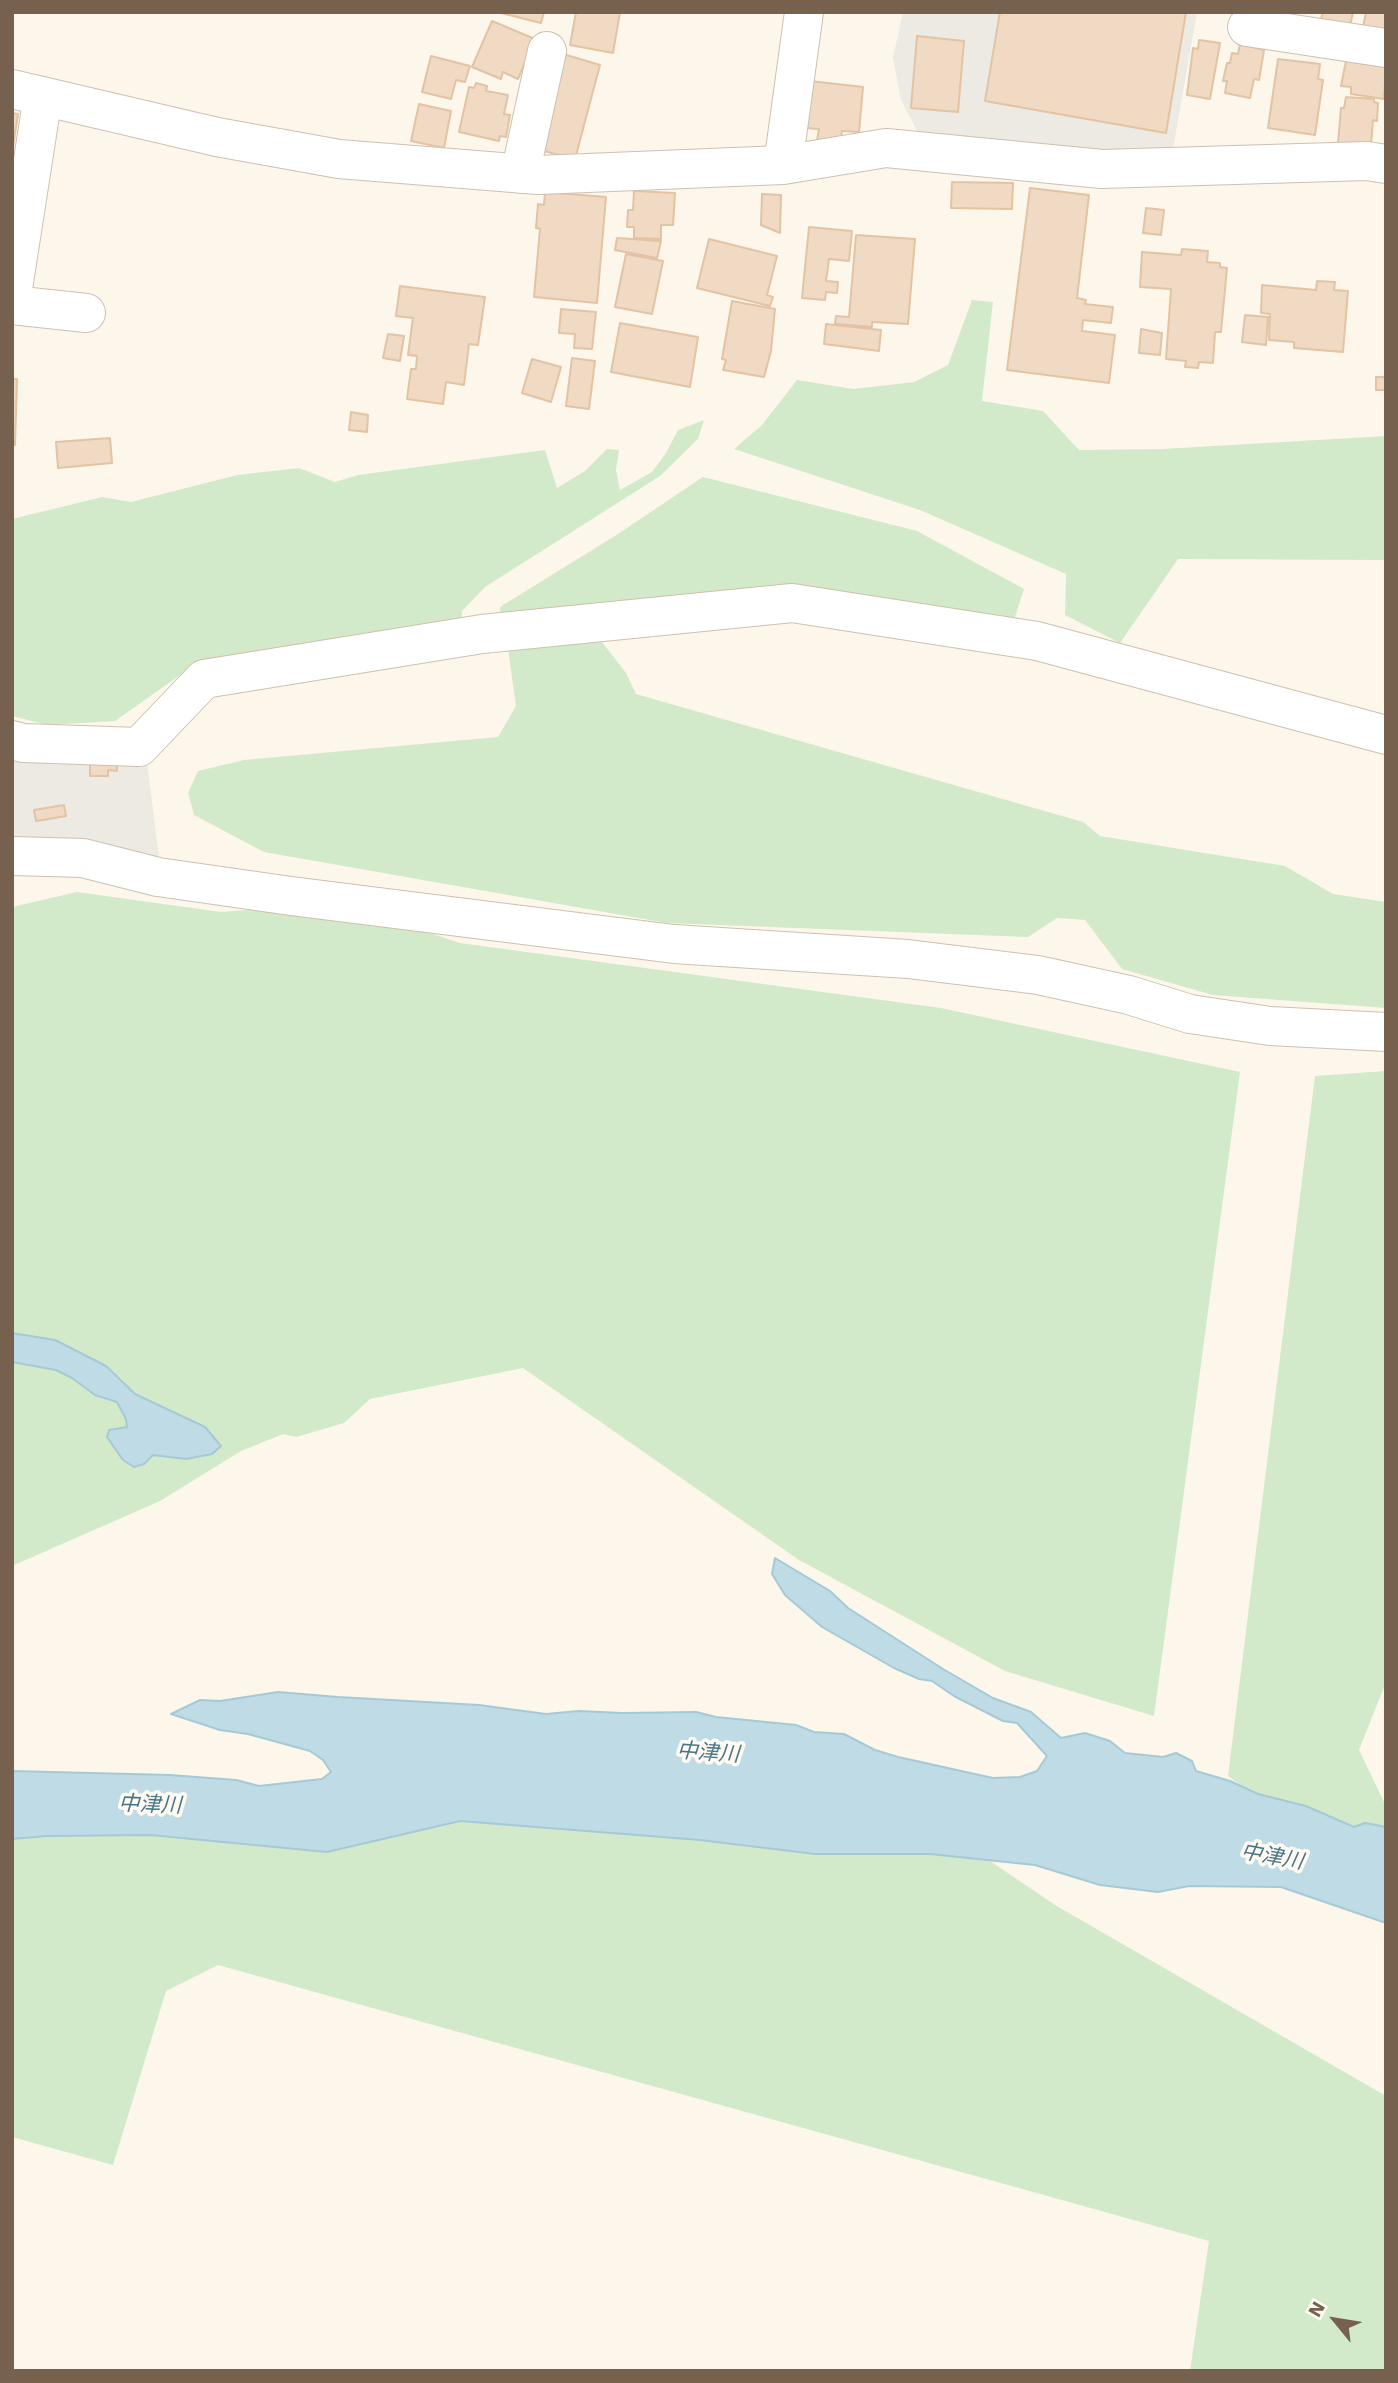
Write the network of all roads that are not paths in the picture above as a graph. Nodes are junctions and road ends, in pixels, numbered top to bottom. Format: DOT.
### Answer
graph roads {
  1 [pos="804,12"];
  2 [pos="1263,24"];
  3 [pos="1386,47"];
  4 [pos="547,51"];
  5 [pos="28,93"];
  6 [pos="1386,164"];
  7 [pos="783,165"];
  8 [pos="520,174"];
  9 [pos="12,295"];
  10 [pos="12,305"];
  11 [pos="86,313"];
  12 [pos="1386,735"];
  13 [pos="12,740"];
  14 [pos="12,856"];
  15 [pos="1386,1032"];
  1 -- 7 [label="street"];
  2 -- 3 [label="street"];
  4 -- 8 [label="street"];
  5 -- 8 [label="street"];
  5 -- 9 [label="street"];
  6 -- 7 [label="street"];
  7 -- 8 [label="street"];
  10 -- 11 [label="street"];
  12 -- 13 [label="street"];
  14 -- 15 [label="street"];
}
